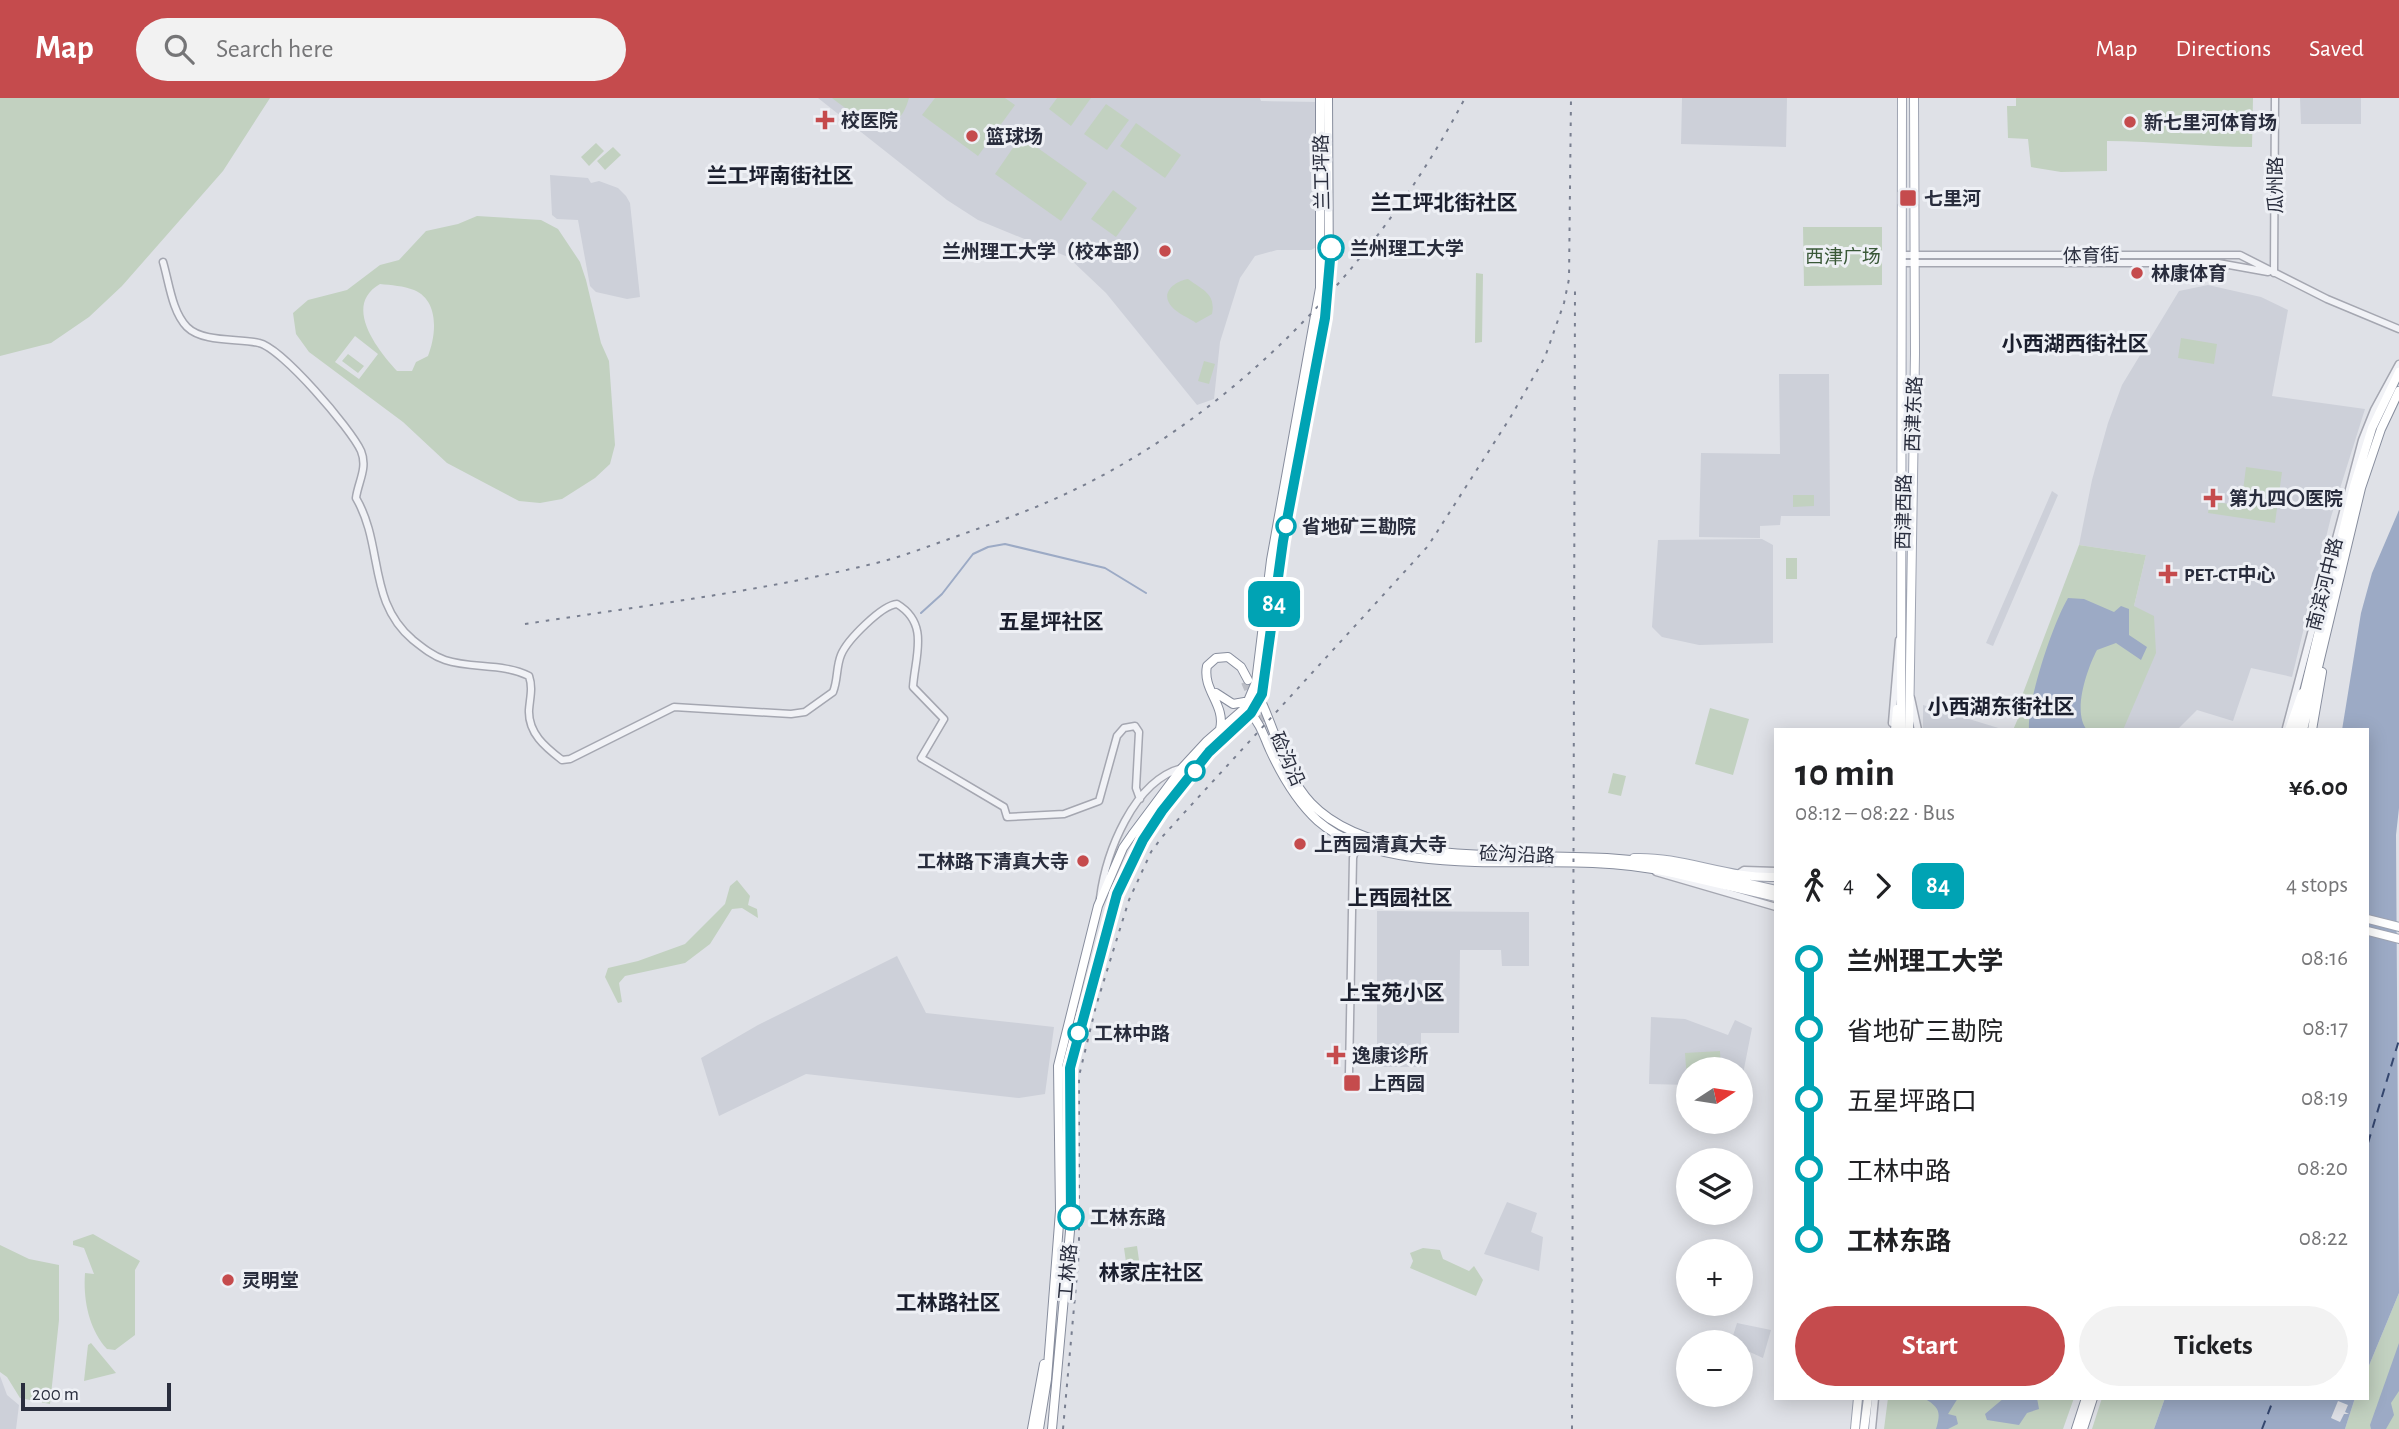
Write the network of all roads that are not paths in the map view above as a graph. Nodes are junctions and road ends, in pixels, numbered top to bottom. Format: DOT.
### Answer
graph roads {
  1 [pos="1320,98"];
  2 [pos="1328,98"];
  3 [pos="1902,98"];
  4 [pos="1914,98"];
  5 [pos="2276,98"];
  6 [pos="1903,257"];
  7 [pos="1915,259"];
  8 [pos="163,262"];
  9 [pos="2274,273"];
  10 [pos="2399,329"];
  11 [pos="2399,364"];
  12 [pos="2399,372"];
  13 [pos="2399,391"];
  14 [pos="1902,628"];
  15 [pos="2324,648"];
  16 [pos="1902,685"];
  17 [pos="2305,688"];
  18 [pos="1911,696"];
  19 [pos="1255,700"];
  20 [pos="1251,713"];
  21 [pos="1265,722"];
  22 [pos="1894,728"];
  23 [pos="1894,728"];
  24 [pos="1901,728"];
  25 [pos="1910,728"];
  26 [pos="1918,728"];
  27 [pos="2288,728"];
  28 [pos="2288,728"];
  29 [pos="2295,728"];
  30 [pos="2304,728"];
  31 [pos="2312,728"];
  32 [pos="1220,729"];
  33 [pos="1182,768"];
  34 [pos="1140,799"];
  35 [pos="1357,839"];
  36 [pos="1634,858"];
  37 [pos="1644,867"];
  38 [pos="1674,870"];
  39 [pos="1774,871"];
  40 [pos="1738,875"];
  41 [pos="1774,877"];
  42 [pos="1774,890"];
  43 [pos="1774,896"];
  44 [pos="1098,906"];
  45 [pos="1774,906"];
  46 [pos="2369,919"];
  47 [pos="2399,927"];
  48 [pos="2369,931"];
  49 [pos="2399,939"];
  50 [pos="1349,1074"];
  51 [pos="1049,1337"];
  52 [pos="1858,1400"];
  53 [pos="1868,1400"];
  54 [pos="1875,1400"];
  55 [pos="2085,1400"];
  56 [pos="2093,1400"];
  57 [pos="1032,1429"];
  58 [pos="1039,1429"];
  59 [pos="1055,1429"];
  60 [pos="1855,1429"];
  61 [pos="1864,1429"];
  62 [pos="1872,1429"];
  63 [pos="2076,1429"];
  64 [pos="2083,1429"];
  1 -- 19 [label="main road, 兰工坪路"];
  2 -- 19 [label="main road, 兰工坪路"];
  3 -- 6 [label="main road"];
  4 -- 7 [label="main road, 西津东路"];
  5 -- 9 [label="street, 瓜州路"];
  6 -- 7 [label="street, 体育街"];
  6 -- 14 [label="main road, 西津西路"];
  7 -- 9 [label="street, 体育街"];
  7 -- 9 [label="street, 体育街"];
  7 -- 18 [label="main road, 西津东路"];
  8 -- 34 [label="street"];
  9 -- 10 [label="street, 体育街"];
  11 -- 27 [label="street, 南滨河中路"];
  12 -- 17 [label="main road, 南滨河中路"];
  13 -- 15 [label="main road, 南滨河中路"];
  14 -- 16 [label="main road, 西津西路"];
  14 -- 22 [label="street"];
  15 -- 30 [label="main road, 南滨河中路"];
  15 -- 31 [label="main road"];
  16 -- 23 [label="main road"];
  16 -- 24 [label="main road, 西津西路"];
  17 -- 28 [label="main road"];
  17 -- 29 [label="main road, 南滨河中路"];
  18 -- 25 [label="main road, 西津东路"];
  18 -- 26 [label="street"];
  19 -- 20 [label="main road, 工林路"];
  19 -- 21 [label="main road, 硷沟沿"];
  19 -- 32 [label="main road, 工林路"];
  19 -- 32 [label="main road"];
  20 -- 21 [label="main road, 硷沟沿"];
  20 -- 59 [label="main road, 工林路"];
  21 -- 35 [label="main road, 硷沟沿"];
  21 -- 35 [label="main road, 硷沟沿"];
  32 -- 33 [label="main road, 工林路"];
  33 -- 34 [label="street"];
  33 -- 44 [label="main road, 工林路"];
  34 -- 44 [label="street"];
  35 -- 36 [label="main road, 硷沟沿路"];
  35 -- 37 [label="main road, 硷沟沿路"];
  35 -- 50 [label="street"];
  36 -- 38 [label="main road, 硷沟沿路"];
  36 -- 40 [label="main road"];
  37 -- 38 [label="main road, 硷沟沿路"];
  37 -- 45 [label="street"];
  38 -- 42 [label="main road"];
  38 -- 43 [label="main road"];
  39 -- 40 [label="street"];
  40 -- 41 [label="main road"];
  44 -- 51 [label="main road, 工林路"];
  46 -- 47 [label="main road"];
  48 -- 49 [label="main road"];
  51 -- 57 [label="main road"];
  51 -- 58 [label="main road"];
  52 -- 60 [label="main road"];
  53 -- 61 [label="main road"];
  54 -- 62 [label="street"];
  55 -- 63 [label="main road"];
  56 -- 64 [label="main road"];
}
